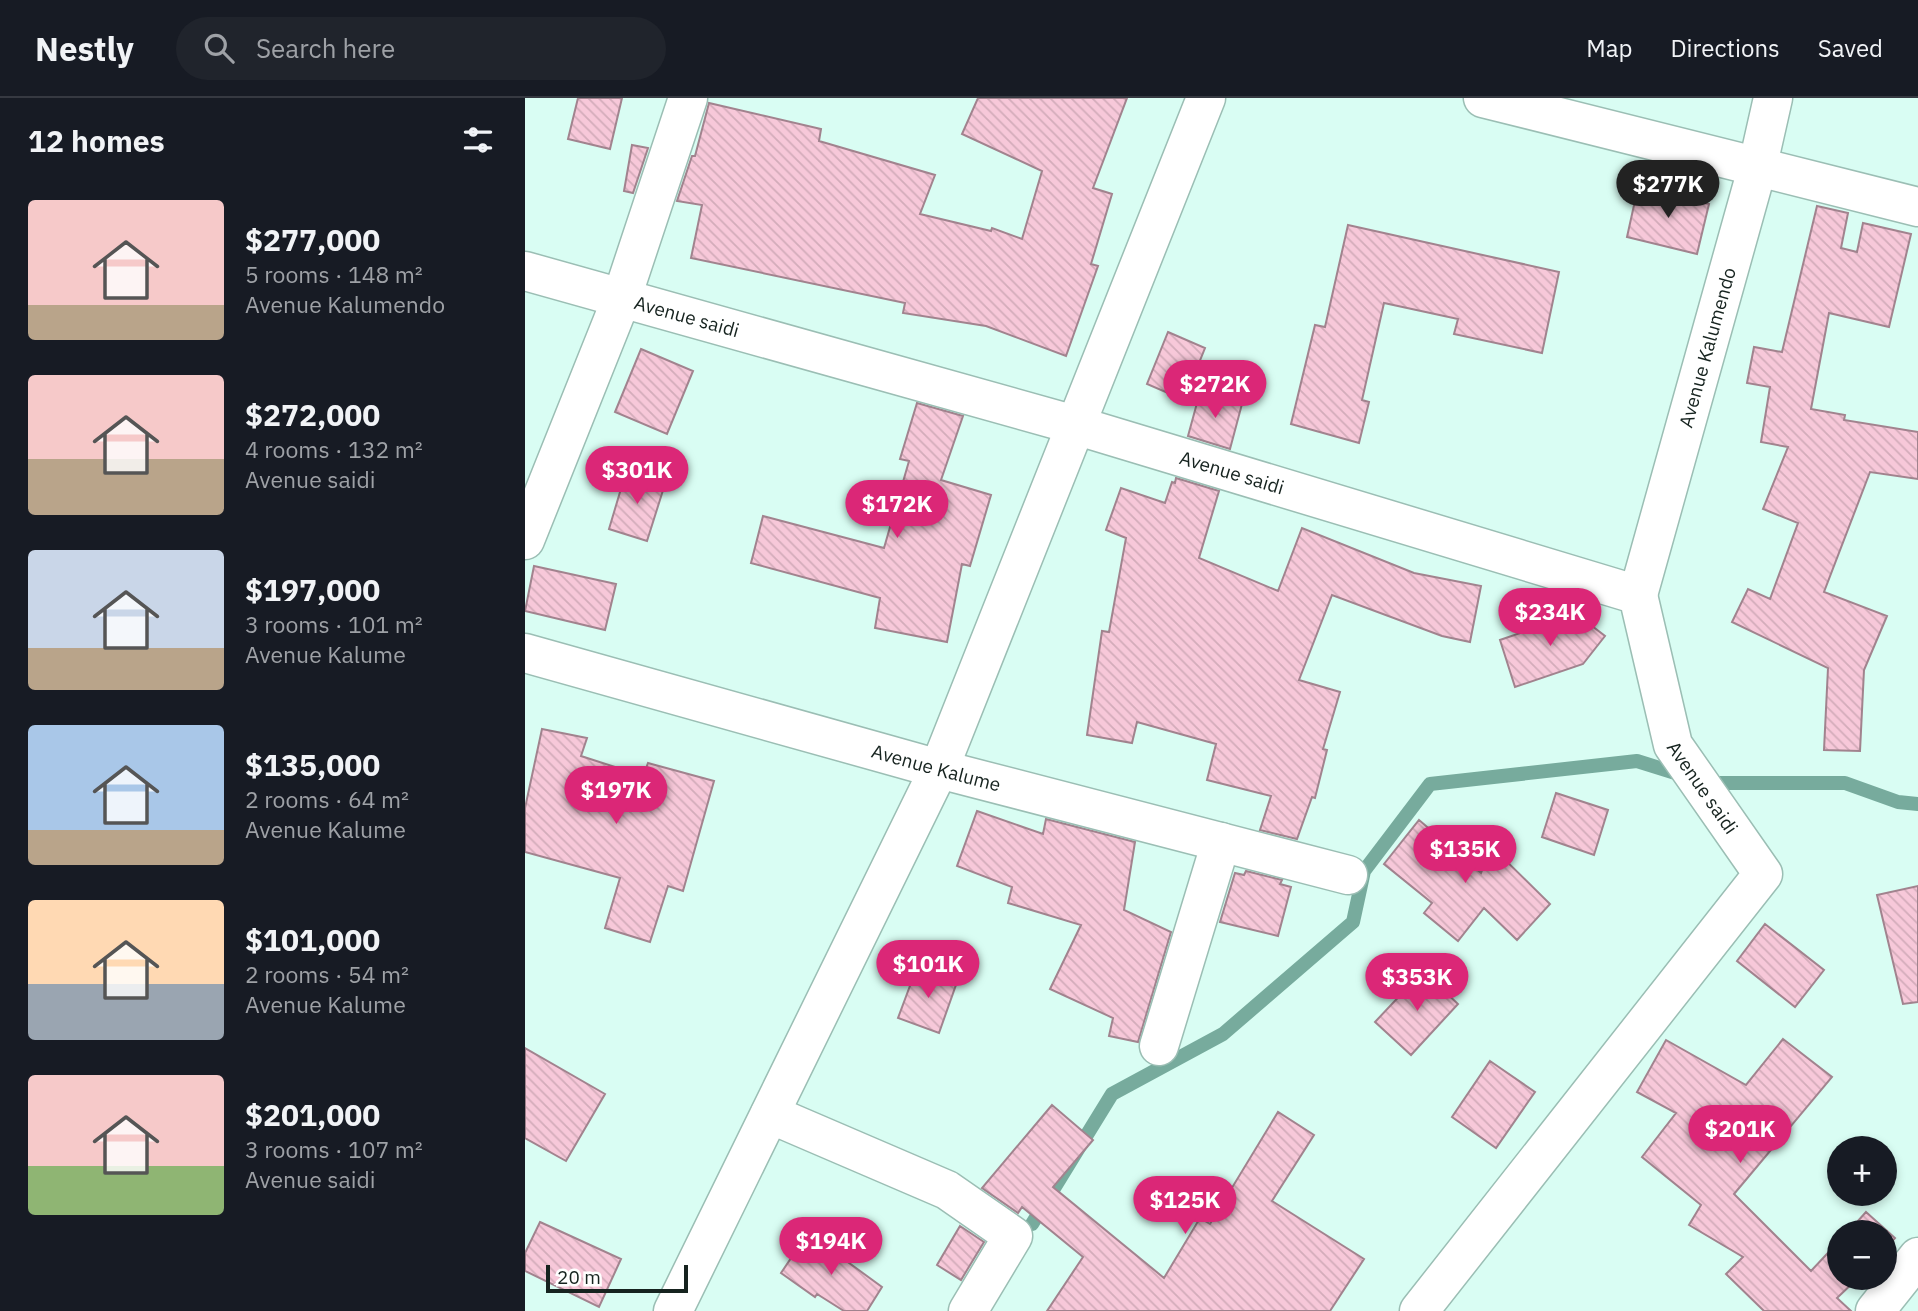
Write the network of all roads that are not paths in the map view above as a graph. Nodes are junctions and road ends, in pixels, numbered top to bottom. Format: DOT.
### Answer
graph roads {
  1 [pos="688,98"];
  2 [pos="1206,98"];
  3 [pos="1483,98"];
  4 [pos="1773,98"];
  5 [pos="1757,169"];
  6 [pos="1918,207"];
  7 [pos="525,271"];
  8 [pos="621,300"];
  9 [pos="1075,425"];
  10 [pos="525,540"];
  11 [pos="1638,595"];
  12 [pos="525,653"];
  13 [pos="939,769"];
  14 [pos="1221,842"];
  15 [pos="1348,875"];
  16 [pos="1159,1046"];
  17 [pos="770,1114"];
  18 [pos="1918,1257"];
  19 [pos="674,1311"];
  20 [pos="968,1311"];
  21 [pos="1419,1311"];
  22 [pos="1875,1311"];
  1 -- 8 [label="street"];
  2 -- 9 [label="street"];
  3 -- 5 [label="street"];
  4 -- 5 [label="street, Avenue Kalumendo"];
  5 -- 6 [label="street"];
  5 -- 11 [label="street, Avenue Kalumendo"];
  7 -- 8 [label="street, Avenue saidi"];
  8 -- 9 [label="street, Avenue saidi"];
  8 -- 10 [label="street"];
  9 -- 11 [label="street, Avenue saidi"];
  9 -- 13 [label="street"];
  11 -- 21 [label="street, Avenue saidi"];
  12 -- 13 [label="street, Avenue Kalume"];
  13 -- 14 [label="street, Avenue Kalume"];
  13 -- 17 [label="street"];
  14 -- 15 [label="street, Avenue Kalume"];
  14 -- 16 [label="street"];
  17 -- 19 [label="street"];
  17 -- 20 [label="street"];
  18 -- 22 [label="street"];
}
